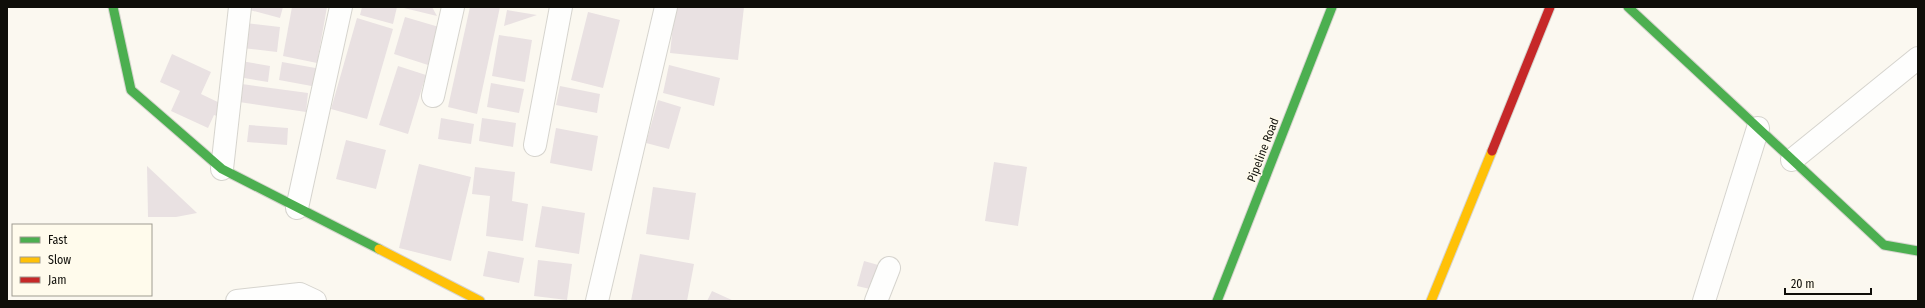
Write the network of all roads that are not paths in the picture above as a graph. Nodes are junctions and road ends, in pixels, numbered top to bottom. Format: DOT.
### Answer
graph roads {
  1 [pos="113,7"];
  2 [pos="240,7"];
  3 [pos="341,7"];
  4 [pos="453,7"];
  5 [pos="561,7"];
  6 [pos="1332,7"];
  7 [pos="1550,7"];
  8 [pos="1628,7"];
  9 [pos="663,8"];
  10 [pos="1918,58"];
  11 [pos="433,96"];
  12 [pos="1758,128"];
  13 [pos="535,145"];
  14 [pos="1792,160"];
  15 [pos="222,169"];
  16 [pos="297,208"];
  17 [pos="1918,251"];
  18 [pos="890,268"];
  19 [pos="237,301"];
  20 [pos="315,301"];
  21 [pos="480,301"];
  22 [pos="597,301"];
  23 [pos="876,301"];
  24 [pos="1216,301"];
  25 [pos="1431,301"];
  26 [pos="1704,301"];
  1 -- 15 [label="street"];
  2 -- 15 [label="street"];
  3 -- 16 [label="street"];
  4 -- 11 [label="street"];
  5 -- 13 [label="street"];
  6 -- 24 [label="street, Pipeline Road"];
  7 -- 25 [label="street"];
  8 -- 12 [label="street"];
  9 -- 22 [label="street"];
  10 -- 14 [label="street"];
  12 -- 14 [label="street"];
  12 -- 26 [label="street"];
  14 -- 17 [label="street"];
  15 -- 16 [label="street"];
  16 -- 21 [label="street"];
  18 -- 23 [label="street"];
  19 -- 20 [label="street"];
}
